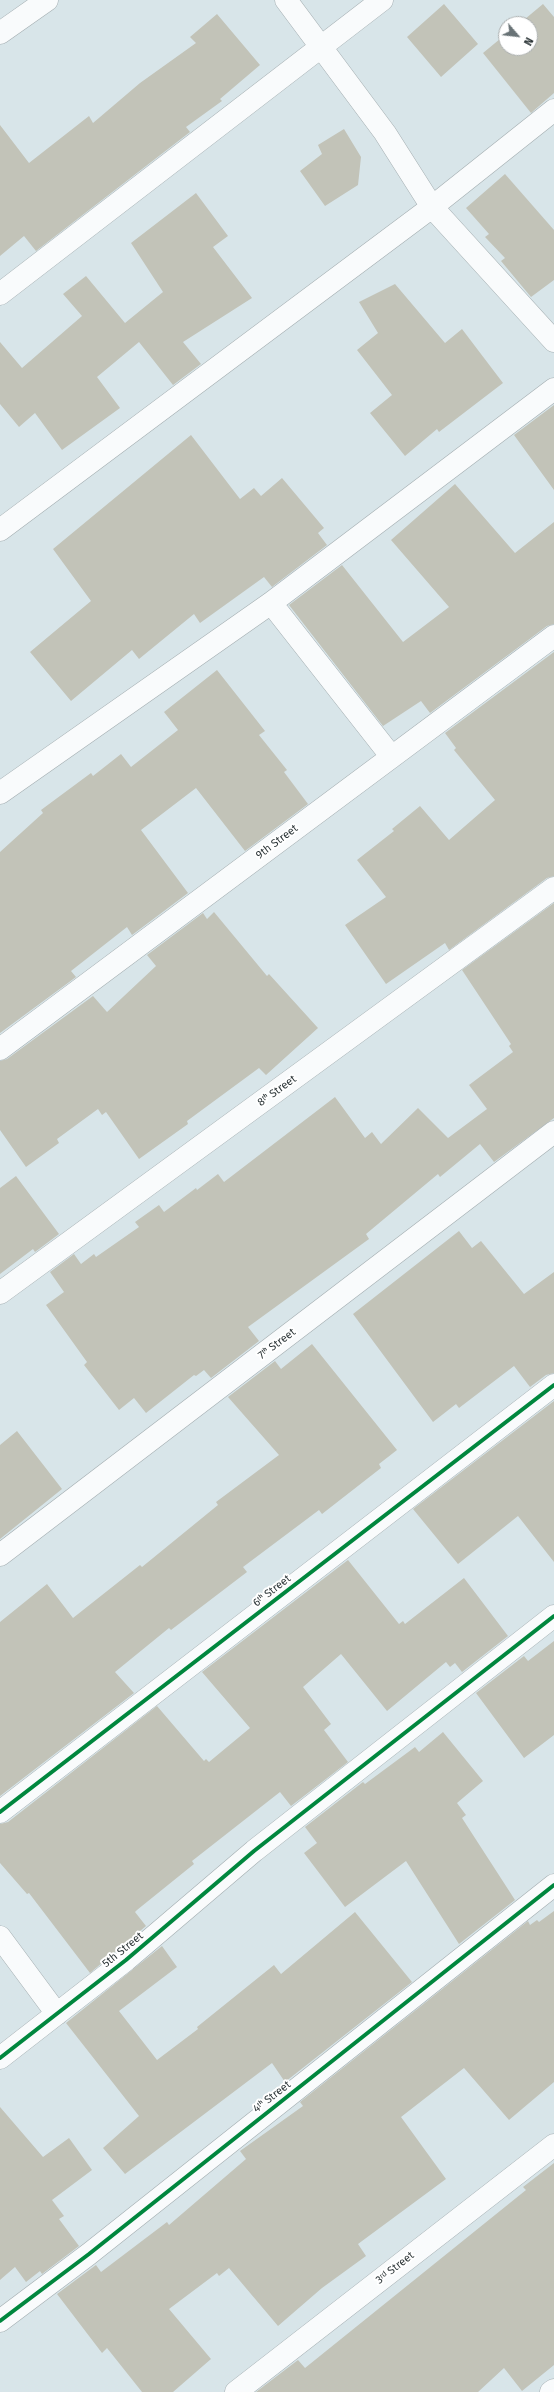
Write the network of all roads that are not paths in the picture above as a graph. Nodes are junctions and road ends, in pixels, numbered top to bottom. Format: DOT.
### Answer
graph roads {
  1 [pos="47,0"];
  2 [pos="286,0"];
  3 [pos="382,0"];
  4 [pos="0,33"];
  5 [pos="320,47"];
  6 [pos="554,110"];
  7 [pos="432,207"];
  8 [pos="0,294"];
  9 [pos="554,341"];
  10 [pos="554,389"];
  11 [pos="0,530"];
  12 [pos="271,603"];
  13 [pos="554,636"];
  14 [pos="391,756"];
  15 [pos="0,793"];
  16 [pos="554,888"];
  17 [pos="0,1049"];
  18 [pos="554,1132"];
  19 [pos="0,1292"];
  20 [pos="554,1385"];
  21 [pos="0,1555"];
  22 [pos="554,1616"];
  23 [pos="0,1812"];
  24 [pos="554,1885"];
  25 [pos="0,1938"];
  26 [pos="57,2014"];
  27 [pos="0,2058"];
  28 [pos="554,2144"];
  29 [pos="0,2321"];
  30 [pos="554,2390"];
  31 [pos="236,2392"];
  32 [pos="551,2392"];
  1 -- 4 [label="street"];
  2 -- 5 [label="street"];
  3 -- 5 [label="street"];
  5 -- 7 [label="street"];
  5 -- 8 [label="street"];
  6 -- 7 [label="street"];
  7 -- 9 [label="street"];
  7 -- 11 [label="street"];
  10 -- 12 [label="street"];
  12 -- 14 [label="street"];
  12 -- 15 [label="street"];
  13 -- 14 [label="street, 9th Street"];
  14 -- 17 [label="street, 9th Street"];
  16 -- 19 [label="street, 8ᵗʰ Street"];
  18 -- 21 [label="street, 7ᵗʰ Street"];
  20 -- 23 [label="street, 6ᵗʰ Street"];
  22 -- 26 [label="street, 5th Street"];
  24 -- 29 [label="street, 4ᵗʰ Street"];
  25 -- 26 [label="street"];
  26 -- 27 [label="street, 5th Street"];
  28 -- 31 [label="street, 3ʳᵈ Street"];
  30 -- 32 [label="street"];
}
